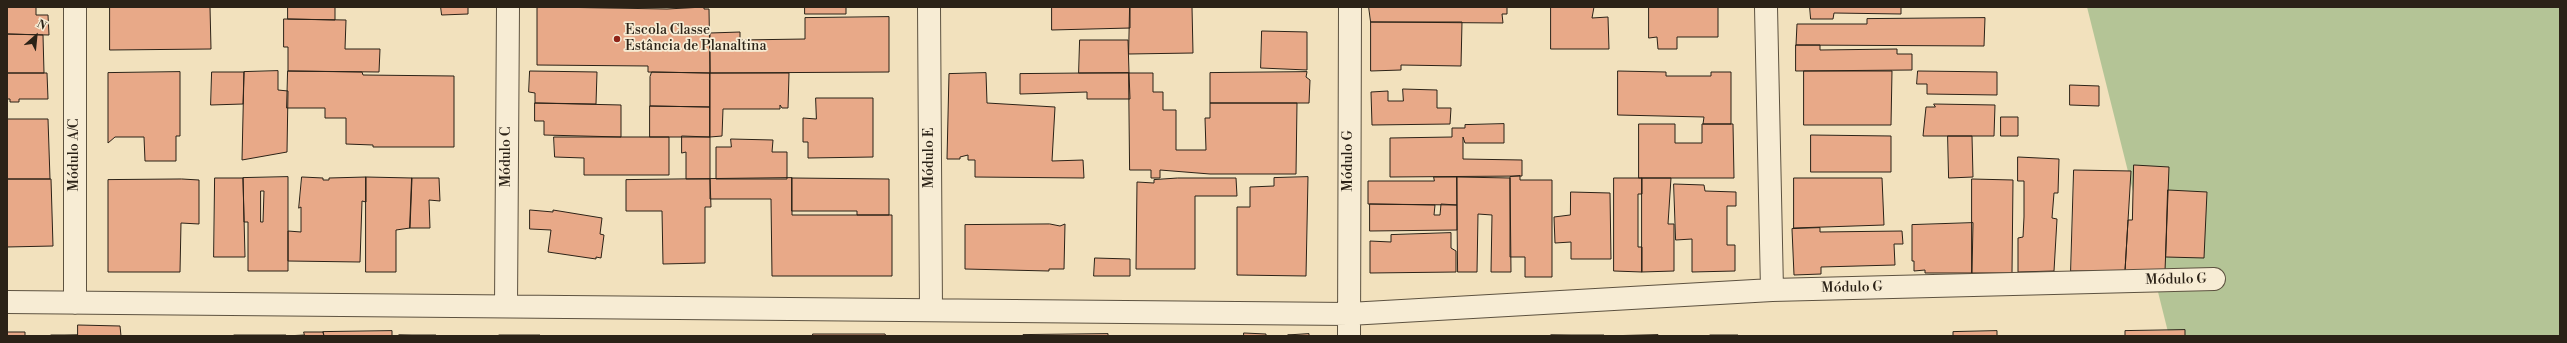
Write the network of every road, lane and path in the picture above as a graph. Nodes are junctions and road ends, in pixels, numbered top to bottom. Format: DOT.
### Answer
graph roads {
  1 [pos="75,7"];
  2 [pos="508,7"];
  3 [pos="929,7"];
  4 [pos="1350,7"];
  5 [pos="1766,7"];
  6 [pos="2214,279"];
  7 [pos="1772,290"];
  8 [pos="7,302"];
  9 [pos="75,303"];
  10 [pos="506,306"];
  11 [pos="931,310"];
  12 [pos="1349,314"];
  13 [pos="1349,336"];
  1 -- 9 [label="street, Módulo A/C"];
  2 -- 10 [label="street, Módulo C"];
  3 -- 11 [label="street, Módulo E"];
  4 -- 12 [label="street, Módulo G"];
  5 -- 7 [label="street"];
  6 -- 7 [label="street, Módulo G"];
  7 -- 12 [label="street, Módulo G"];
  8 -- 9 [label="street, Módulo G"];
  9 -- 10 [label="street, Módulo G"];
  10 -- 11 [label="street, Módulo G"];
  11 -- 12 [label="street, Módulo G"];
  12 -- 13 [label="street, Módulo G"];
}
